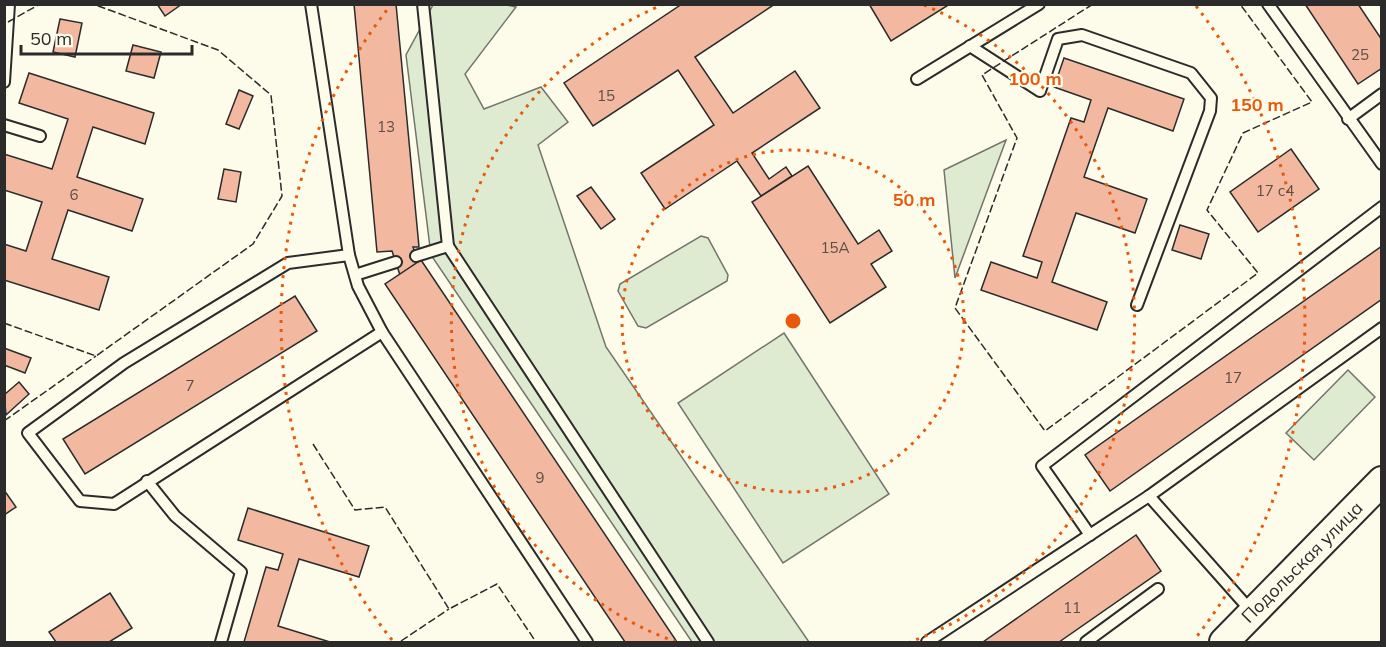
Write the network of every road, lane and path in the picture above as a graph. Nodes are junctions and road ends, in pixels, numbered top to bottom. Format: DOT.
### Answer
graph roads {
  1 [pos="9,4"];
  2 [pos="311,4"];
  3 [pos="423,4"];
  4 [pos="1039,4"];
  5 [pos="1268,4"];
  6 [pos="970,46"];
  7 [pos="917,78"];
  8 [pos="4,82"];
  9 [pos="1382,94"];
  10 [pos="1348,118"];
  11 [pos="4,125"];
  12 [pos="40,136"];
  13 [pos="1382,164"];
  14 [pos="1382,207"];
  15 [pos="448,246"];
  16 [pos="349,255"];
  17 [pos="416,256"];
  18 [pos="396,262"];
  19 [pos="355,275"];
  20 [pos="1137,305"];
  21 [pos="1382,328"];
  22 [pos="382,332"];
  23 [pos="147,481"];
  24 [pos="1382,481"];
  25 [pos="1149,496"];
  26 [pos="1090,535"];
  27 [pos="1158,589"];
  28 [pos="1252,612"];
  29 [pos="221,642"];
  30 [pos="587,642"];
  31 [pos="708,642"];
  32 [pos="927,642"];
  33 [pos="1086,642"];
  34 [pos="1224,642"];
  1 -- 8 [label="lane"];
  2 -- 16 [label="lane"];
  3 -- 15 [label="lane"];
  4 -- 6 [label="lane"];
  5 -- 10 [label="lane"];
  6 -- 7 [label="lane"];
  6 -- 20 [label="lane"];
  9 -- 10 [label="lane"];
  10 -- 13 [label="lane"];
  11 -- 12 [label="lane"];
  14 -- 26 [label="lane"];
  15 -- 17 [label="lane"];
  15 -- 31 [label="lane"];
  16 -- 19 [label="lane"];
  16 -- 23 [label="lane"];
  18 -- 19 [label="lane"];
  19 -- 22 [label="lane"];
  21 -- 25 [label="lane"];
  22 -- 23 [label="lane"];
  22 -- 30 [label="lane"];
  23 -- 29 [label="lane"];
  24 -- 28 [label="street, Подольская улица"];
  25 -- 26 [label="lane"];
  25 -- 28 [label="lane"];
  26 -- 32 [label="lane"];
  27 -- 33 [label="lane"];
  28 -- 34 [label="street, Подольская улица"];
}
